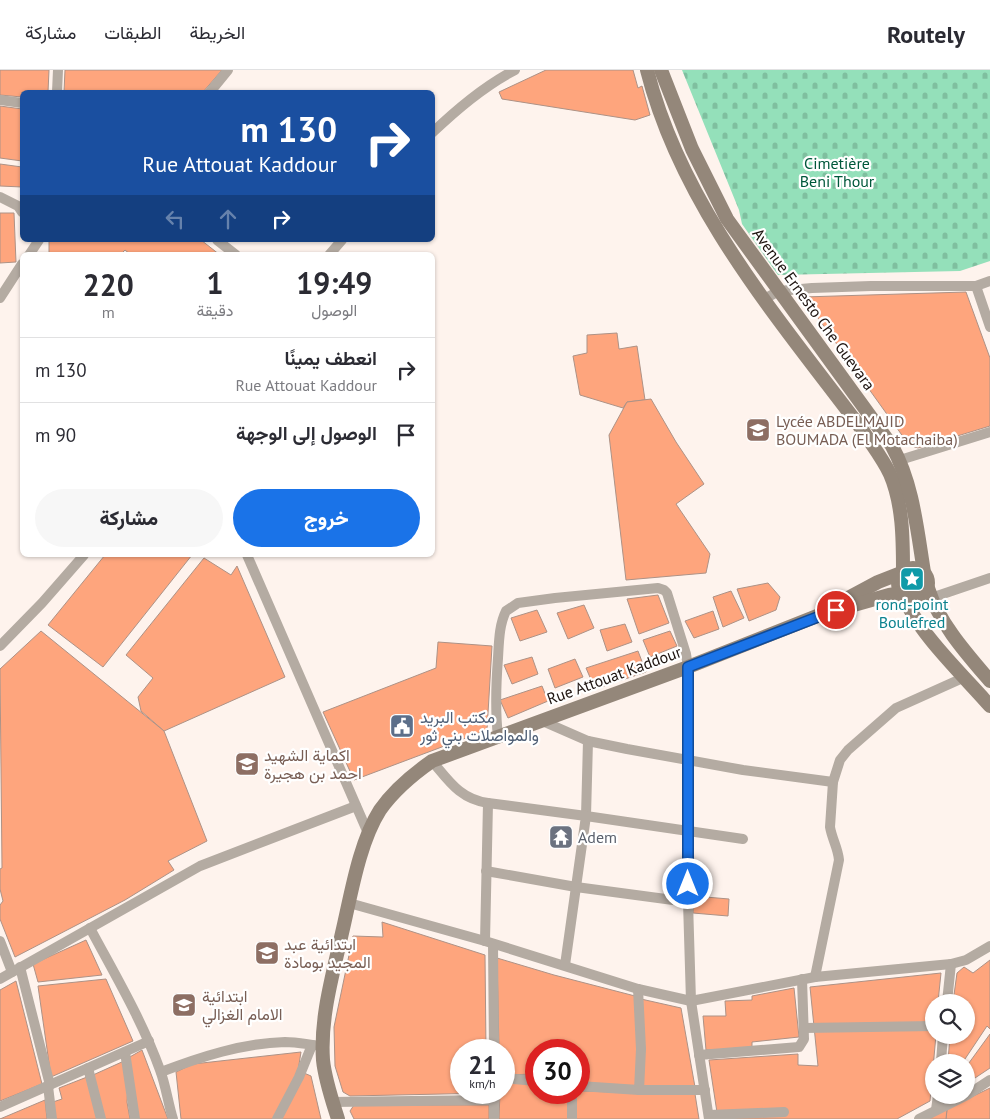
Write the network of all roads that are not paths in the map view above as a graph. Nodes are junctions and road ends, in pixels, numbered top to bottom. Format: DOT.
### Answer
graph roads {
  1 [pos="58,70"];
  2 [pos="228,70"];
  3 [pos="514,70"];
  4 [pos="647,70"];
  5 [pos="661,70"];
  6 [pos="57,90"];
  7 [pos="212,90"];
  8 [pos="0,100"];
  9 [pos="20,103"];
  10 [pos="435,130"];
  11 [pos="0,198"];
  12 [pos="20,209"];
  13 [pos="220,242"];
  14 [pos="340,242"];
  15 [pos="232,252"];
  16 [pos="332,252"];
  17 [pos="20,267"];
  18 [pos="990,281"];
  19 [pos="976,286"];
  20 [pos="779,291"];
  21 [pos="0,298"];
  22 [pos="764,300"];
  23 [pos="990,327"];
  24 [pos="990,432"];
  25 [pos="900,460"];
  26 [pos="82,557"];
  27 [pos="248,557"];
  28 [pos="902,572"];
  29 [pos="924,572"];
  30 [pos="990,578"];
  31 [pos="929,593"];
  32 [pos="900,594"];
  33 [pos="822,614"];
  34 [pos="0,646"];
  35 [pos="688,667"];
  36 [pos="965,677"];
  37 [pos="990,681"];
  38 [pos="990,706"];
  39 [pos="540,720"];
  40 [pos="498,737"];
  41 [pos="588,741"];
  42 [pos="688,760"];
  43 [pos="432,761"];
  44 [pos="833,782"];
  45 [pos="488,803"];
  46 [pos="356,806"];
  47 [pos="586,816"];
  48 [pos="687,831"];
  49 [pos="368,833"];
  50 [pos="743,839"];
  51 [pos="486,872"];
  52 [pos="576,887"];
  53 [pos="688,902"];
  54 [pos="349,903"];
  55 [pos="90,928"];
  56 [pos="0,941"];
  57 [pos="489,942"];
  58 [pos="990,946"];
  59 [pos="951,964"];
  60 [pos="565,965"];
  61 [pos="16,970"];
  62 [pos="815,977"];
  63 [pos="0,979"];
  64 [pos="802,979"];
  65 [pos="638,989"];
  66 [pos="948,994"];
  67 [pos="691,1001"];
  68 [pos="925,1026"];
  69 [pos="804,1028"];
  70 [pos="493,1039"];
  71 [pos="149,1041"];
  72 [pos="318,1046"];
  73 [pos="125,1052"];
  74 [pos="699,1055"];
  75 [pos="88,1068"];
  76 [pos="161,1072"];
  77 [pos="990,1080"];
  78 [pos="49,1085"];
  79 [pos="590,1087"];
  80 [pos="638,1090"];
  81 [pos="705,1090"];
  82 [pos="450,1098"];
  83 [pos="332,1102"];
  84 [pos="494,1104"];
  85 [pos="572,1104"];
  86 [pos="937,1104"];
  87 [pos="0,1107"];
  88 [pos="936,1110"];
  89 [pos="784,1112"];
  90 [pos="709,1117"];
  91 [pos="52,1119"];
  92 [pos="101,1119"];
  93 [pos="135,1119"];
  94 [pos="173,1119"];
  95 [pos="277,1119"];
  96 [pos="338,1119"];
  97 [pos="494,1119"];
  98 [pos="572,1119"];
  99 [pos="919,1119"];
  1 -- 6 [label="street"];
  2 -- 7 [label="street"];
  3 -- 10 [label="street"];
  4 -- 22 [label="main road, Avenue Ernesto Che Guevara"];
  5 -- 20 [label="main road, Avenue Ernesto Che Guevara"];
  8 -- 9 [label="street"];
  11 -- 12 [label="street"];
  13 -- 15 [label="street"];
  14 -- 16 [label="street"];
  17 -- 21 [label="street"];
  18 -- 19 [label="street"];
  19 -- 20 [label="street"];
  19 -- 23 [label="street"];
  20 -- 22 [label="street"];
  20 -- 25 [label="main road, Avenue Ernesto Che Guevara"];
  22 -- 28 [label="main road, Avenue Ernesto Che Guevara"];
  24 -- 25 [label="street"];
  25 -- 29 [label="main road, Avenue Ernesto Che Guevara"];
  26 -- 34 [label="street"];
  27 -- 46 [label="street"];
  28 -- 29 [label="main road"];
  28 -- 32 [label="main road"];
  28 -- 33 [label="main road"];
  29 -- 31 [label="main road"];
  30 -- 31 [label="street"];
  31 -- 32 [label="main road"];
  31 -- 37 [label="main road"];
  32 -- 33 [label="main road, Rue Attouat Kaddour"];
  32 -- 36 [label="main road"];
  33 -- 35 [label="main road, Rue Attouat Kaddour"];
  35 -- 39 [label="main road, Rue Attouat Kaddour"];
  35 -- 40 [label="street"];
  35 -- 42 [label="street"];
  36 -- 38 [label="main road"];
  36 -- 44 [label="street"];
  39 -- 40 [label="main road, Rue Attouat Kaddour"];
  39 -- 41 [label="street"];
  40 -- 43 [label="main road, Rue Attouat Kaddour"];
  41 -- 42 [label="street"];
  41 -- 47 [label="street"];
  42 -- 44 [label="street"];
  42 -- 48 [label="street"];
  43 -- 45 [label="street"];
  43 -- 49 [label="main road, Rue Attouat Kaddour"];
  44 -- 62 [label="street"];
  45 -- 47 [label="street"];
  45 -- 51 [label="street"];
  46 -- 49 [label="street"];
  46 -- 55 [label="street"];
  47 -- 48 [label="street"];
  47 -- 52 [label="street"];
  48 -- 50 [label="street"];
  48 -- 53 [label="street"];
  49 -- 54 [label="main road, Rue Attouat Kaddour"];
  51 -- 52 [label="street"];
  51 -- 57 [label="street"];
  52 -- 53 [label="street"];
  52 -- 60 [label="street"];
  53 -- 67 [label="street"];
  54 -- 57 [label="street"];
  54 -- 72 [label="main road, Rue Attouat Kaddour"];
  55 -- 61 [label="street"];
  55 -- 71 [label="street"];
  56 -- 61 [label="street"];
  57 -- 60 [label="street"];
  57 -- 70 [label="street"];
  58 -- 59 [label="street"];
  59 -- 62 [label="street"];
  59 -- 66 [label="street"];
  60 -- 65 [label="street"];
  61 -- 63 [label="street"];
  61 -- 78 [label="street"];
  62 -- 64 [label="street"];
  64 -- 67 [label="street"];
  64 -- 69 [label="street"];
  65 -- 67 [label="street"];
  65 -- 80 [label="street"];
  67 -- 74 [label="street"];
  68 -- 69 [label="street"];
  69 -- 74 [label="street"];
  71 -- 73 [label="street"];
  71 -- 76 [label="street"];
  72 -- 76 [label="street"];
  72 -- 83 [label="main road, Rue Attouat Kaddour"];
  72 -- 95 [label="street"];
  73 -- 75 [label="street"];
  73 -- 93 [label="street"];
  74 -- 81 [label="street"];
  75 -- 78 [label="street"];
  75 -- 92 [label="street"];
  76 -- 94 [label="street"];
  77 -- 88 [label="street"];
  78 -- 87 [label="street"];
  78 -- 91 [label="street"];
  79 -- 80 [label="street"];
  80 -- 81 [label="street"];
  81 -- 90 [label="street"];
  82 -- 83 [label="street"];
  83 -- 96 [label="main road, Rue Attouat Kaddour"];
  84 -- 97 [label="street"];
  85 -- 98 [label="street"];
  86 -- 88 [label="street"];
  88 -- 99 [label="street"];
  89 -- 90 [label="street"];
}
